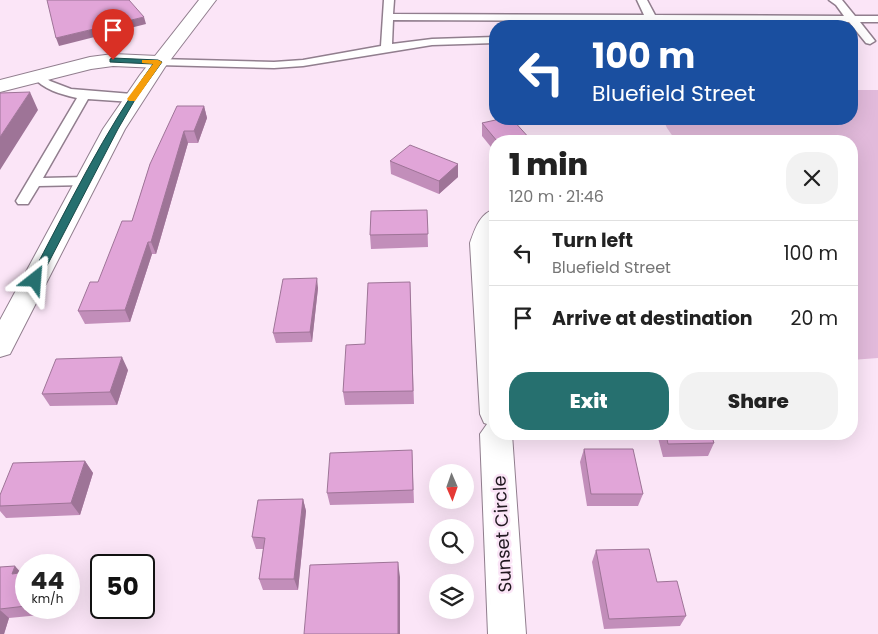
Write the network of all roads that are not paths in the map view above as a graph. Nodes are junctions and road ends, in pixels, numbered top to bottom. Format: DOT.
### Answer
graph roads {
  1 [pos="208,0"];
  2 [pos="389,0"];
  3 [pos="642,0"];
  4 [pos="834,0"];
  5 [pos="388,17"];
  6 [pos="651,18"];
  7 [pos="852,19"];
  8 [pos="878,19"];
  9 [pos="674,20"];
  10 [pos="800,20"];
  11 [pos="858,25"];
  12 [pos="489,40"];
  13 [pos="858,41"];
  14 [pos="874,41"];
  15 [pos="386,48"];
  16 [pos="158,62"];
  17 [pos="38,76"];
  18 [pos="0,86"];
  19 [pos="84,96"];
  20 [pos="132,98"];
  21 [pos="86,181"];
  22 [pos="34,182"];
  23 [pos="23,201"];
  24 [pos="489,225"];
  25 [pos="489,335"];
  26 [pos="0,346"];
  27 [pos="496,440"];
  28 [pos="508,634"];
  1 -- 16 [label="main road"];
  2 -- 5 [label="lane"];
  3 -- 6 [label="lane"];
  4 -- 7 [label="lane"];
  5 -- 6 [label="lane"];
  5 -- 15 [label="lane"];
  6 -- 9 [label="lane"];
  7 -- 8 [label="lane"];
  7 -- 10 [label="lane"];
  11 -- 14 [label="lane"];
  12 -- 15 [label="lane"];
  13 -- 14 [label="lane"];
  15 -- 16 [label="lane"];
  16 -- 17 [label="main road"];
  16 -- 20 [label="main road"];
  17 -- 18 [label="main road"];
  17 -- 19 [label="lane"];
  19 -- 20 [label="lane"];
  19 -- 22 [label="lane"];
  20 -- 21 [label="main road"];
  21 -- 22 [label="lane"];
  21 -- 26 [label="main road"];
  22 -- 23 [label="lane"];
  24 -- 25 [label="main road"];
  27 -- 28 [label="main road, Sunset Circle"];
}
